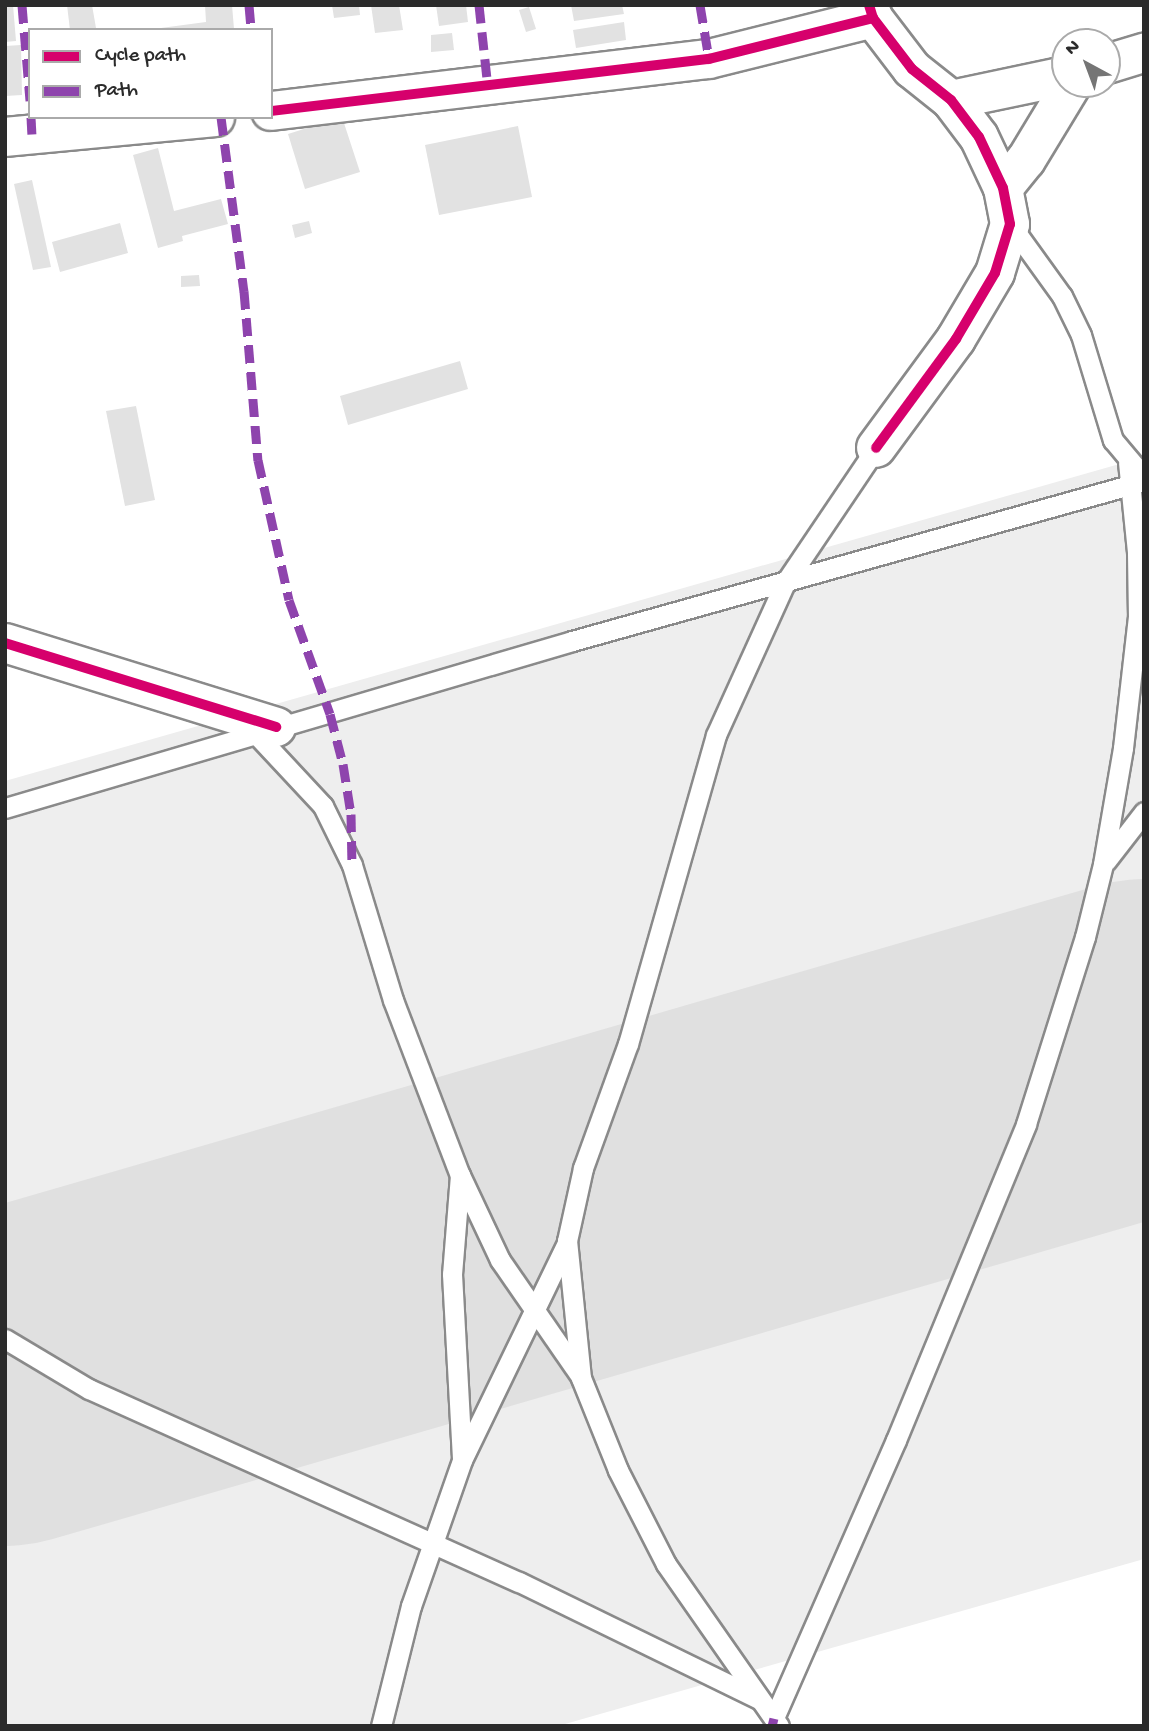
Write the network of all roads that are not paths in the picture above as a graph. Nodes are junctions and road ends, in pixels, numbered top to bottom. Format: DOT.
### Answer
graph roads {
  1 [pos="871,12"];
  2 [pos="1144,53"];
  3 [pos="1121,60"];
  4 [pos="1051,79"];
  5 [pos="1064,98"];
  6 [pos="951,100"];
  7 [pos="273,111"];
  8 [pos="194,119"];
  9 [pos="5,137"];
  10 [pos="1007,206"];
  11 [pos="876,448"];
  12 [pos="1128,462"];
  13 [pos="1144,474"];
  14 [pos="1136,484"];
  15 [pos="785,583"];
  16 [pos="1141,626"];
  17 [pos="5,643"];
  18 [pos="265,730"];
  19 [pos="5,808"];
  20 [pos="1144,812"];
  21 [pos="1103,864"];
  22 [pos="460,1175"];
  23 [pos="567,1241"];
  24 [pos="534,1314"];
  25 [pos="5,1339"];
  26 [pos="582,1378"];
  27 [pos="462,1460"];
  28 [pos="431,1545"];
  29 [pos="761,1700"];
  30 [pos="776,1722"];
  31 [pos="381,1726"];
  1 -- 6 [label="street"];
  1 -- 7 [label="street"];
  2 -- 3 [label="street"];
  4 -- 6 [label="street"];
  5 -- 10 [label="street"];
  6 -- 10 [label="street"];
  8 -- 9 [label="street"];
  10 -- 11 [label="street"];
  10 -- 12 [label="lane"];
  11 -- 15 [label="lane"];
  12 -- 13 [label="lane"];
  12 -- 14 [label="lane"];
  14 -- 15 [label="lane"];
  14 -- 16 [label="lane"];
  15 -- 18 [label="lane"];
  15 -- 23 [label="lane"];
  16 -- 21 [label="lane"];
  17 -- 18 [label="street"];
  18 -- 19 [label="lane"];
  18 -- 22 [label="lane"];
  20 -- 21 [label="lane"];
  21 -- 30 [label="lane"];
  22 -- 24 [label="lane"];
  22 -- 27 [label="lane"];
  23 -- 24 [label="lane"];
  23 -- 26 [label="lane"];
  24 -- 26 [label="lane"];
  24 -- 27 [label="lane"];
  25 -- 28 [label="lane"];
  26 -- 29 [label="lane"];
  27 -- 28 [label="lane"];
  28 -- 29 [label="lane"];
  28 -- 31 [label="lane"];
  29 -- 30 [label="lane"];
}
